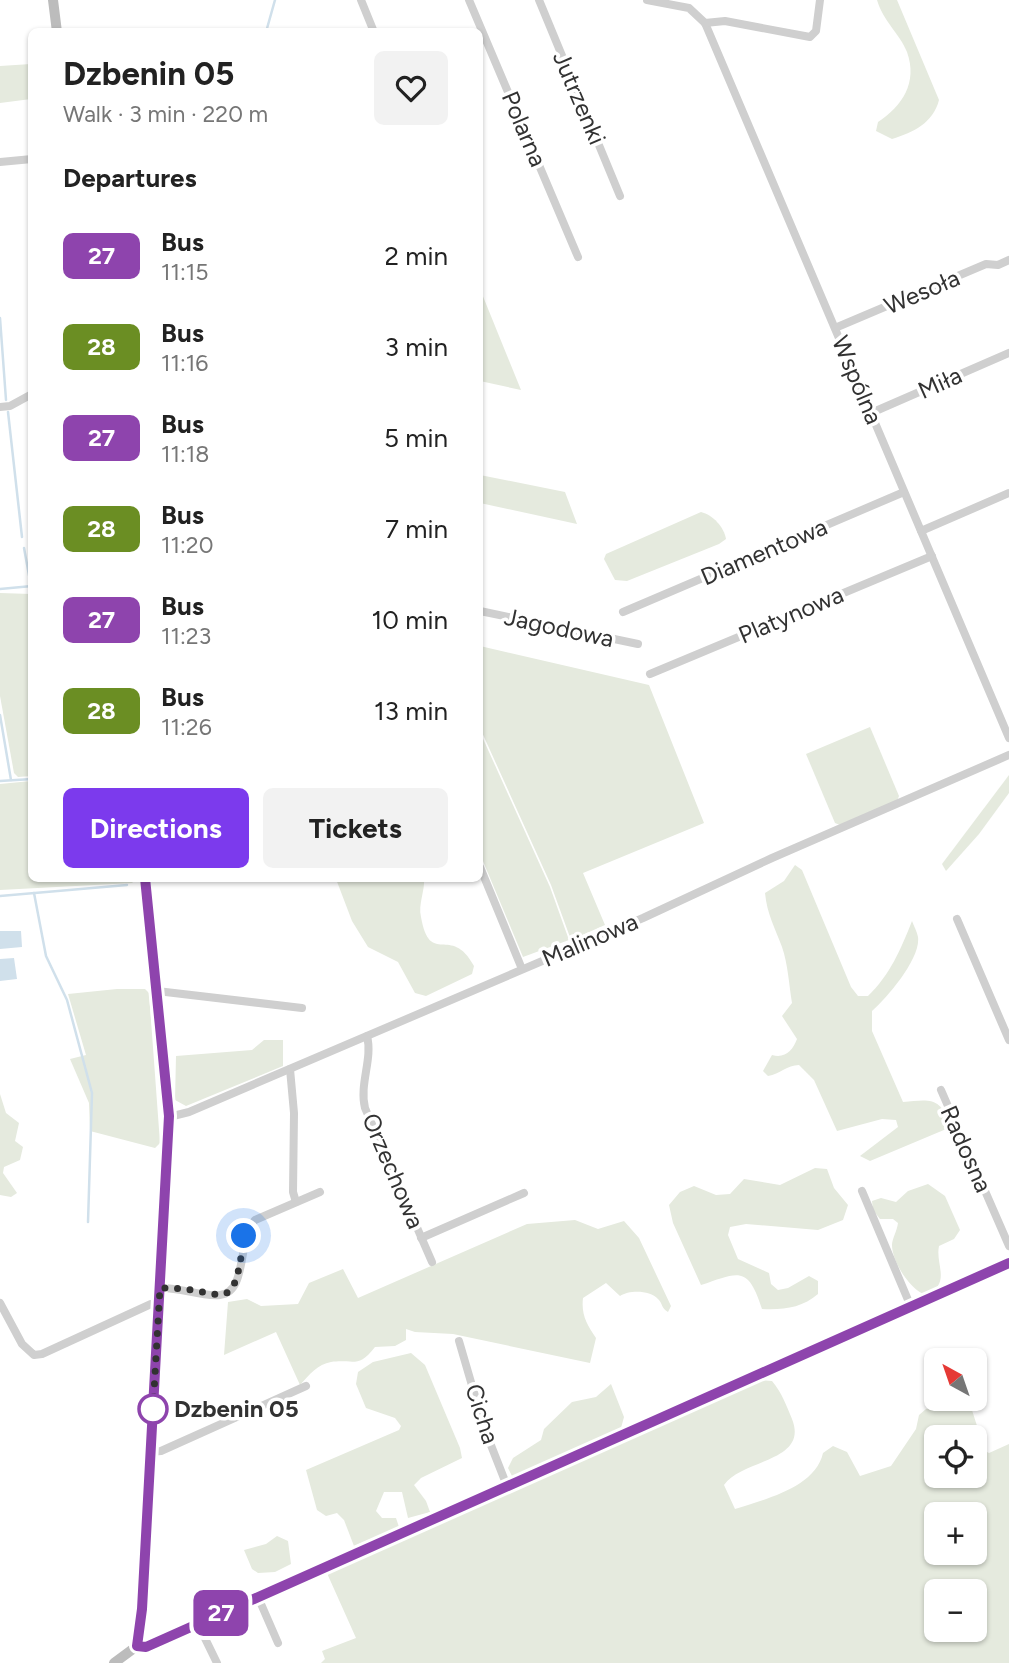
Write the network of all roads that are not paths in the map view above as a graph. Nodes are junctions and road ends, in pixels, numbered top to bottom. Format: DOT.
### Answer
graph roads {
  1 [pos="53,0"];
  2 [pos="361,0"];
  3 [pos="469,0"];
  4 [pos="539,0"];
  5 [pos="647,0"];
  6 [pos="820,0"];
  7 [pos="705,23"];
  8 [pos="56,28"];
  9 [pos="372,28"];
  10 [pos="481,28"];
  11 [pos="483,33"];
  12 [pos="28,159"];
  13 [pos="0,162"];
  14 [pos="620,196"];
  15 [pos="579,257"];
  16 [pos="1009,260"];
  17 [pos="835,328"];
  18 [pos="1009,353"];
  19 [pos="28,396"];
  20 [pos="0,407"];
  21 [pos="871,413"];
  22 [pos="904,492"];
  23 [pos="1009,493"];
  24 [pos="921,531"];
  25 [pos="932,556"];
  26 [pos="483,612"];
  27 [pos="624,612"];
  28 [pos="638,644"];
  29 [pos="650,674"];
  30 [pos="1009,737"];
  31 [pos="1009,755"];
  32 [pos="483,874"];
  33 [pos="145,882"];
  34 [pos="957,919"];
  35 [pos="522,969"];
  36 [pos="156,991"];
  37 [pos="302,1008"];
  38 [pos="367,1036"];
  39 [pos="1009,1040"];
  40 [pos="290,1069"];
  41 [pos="941,1090"];
  42 [pos="169,1116"];
  43 [pos="862,1191"];
  44 [pos="320,1192"];
  45 [pos="524,1193"];
  46 [pos="296,1202"];
  47 [pos="421,1238"];
  48 [pos="1009,1246"];
  49 [pos="432,1262"];
  50 [pos="1009,1263"];
  51 [pos="160,1288"];
  52 [pos="0,1303"];
  53 [pos="159,1304"];
  54 [pos="911,1307"];
  55 [pos="459,1341"];
  56 [pos="306,1387"];
  57 [pos="151,1452"];
  58 [pos="507,1486"];
  59 [pos="258,1597"];
  60 [pos="198,1624"];
  61 [pos="278,1643"];
  62 [pos="137,1646"];
  63 [pos="114,1663"];
  64 [pos="217,1663"];
  1 -- 8 [label="street"];
  2 -- 9 [label="street"];
  3 -- 10 [label="street, Polarna"];
  4 -- 14 [label="street, Jutrzenki"];
  5 -- 7 [label="street"];
  6 -- 7 [label="street"];
  7 -- 17 [label="street, Wspólna"];
  11 -- 15 [label="street, Polarna"];
  12 -- 13 [label="street"];
  16 -- 17 [label="street, Wesoła"];
  17 -- 21 [label="street, Wspólna"];
  18 -- 21 [label="street, Miła"];
  19 -- 20 [label="street"];
  21 -- 22 [label="street, Wspólna"];
  22 -- 24 [label="street, Wspólna"];
  22 -- 27 [label="street, Diamentowa"];
  23 -- 24 [label="street"];
  24 -- 25 [label="street, Wspólna"];
  25 -- 29 [label="street, Platynowa"];
  25 -- 30 [label="street, Wspólna"];
  26 -- 28 [label="street, Jagodowa"];
  31 -- 35 [label="street, Malinowa"];
  32 -- 35 [label="street"];
  33 -- 36 [label="street"];
  34 -- 39 [label="street"];
  35 -- 38 [label="street, Malinowa"];
  36 -- 37 [label="street"];
  36 -- 42 [label="street"];
  38 -- 40 [label="street, Malinowa"];
  38 -- 47 [label="street, Orzechowa"];
  40 -- 42 [label="street, Malinowa"];
  40 -- 46 [label="street"];
  41 -- 48 [label="street, Radosna"];
  42 -- 51 [label="street"];
  43 -- 54 [label="street"];
  44 -- 46 [label="street"];
  45 -- 47 [label="street"];
  46 -- 51 [label="street"];
  47 -- 49 [label="street, Orzechowa"];
  50 -- 54 [label="street"];
  51 -- 53 [label="street"];
  52 -- 53 [label="street"];
  53 -- 57 [label="street"];
  54 -- 58 [label="street"];
  55 -- 58 [label="street, Cicha"];
  56 -- 57 [label="street"];
  57 -- 62 [label="street"];
  58 -- 59 [label="street"];
  59 -- 60 [label="street"];
  59 -- 61 [label="street"];
  60 -- 62 [label="street"];
  60 -- 64 [label="street"];
  62 -- 63 [label="street"];
}
